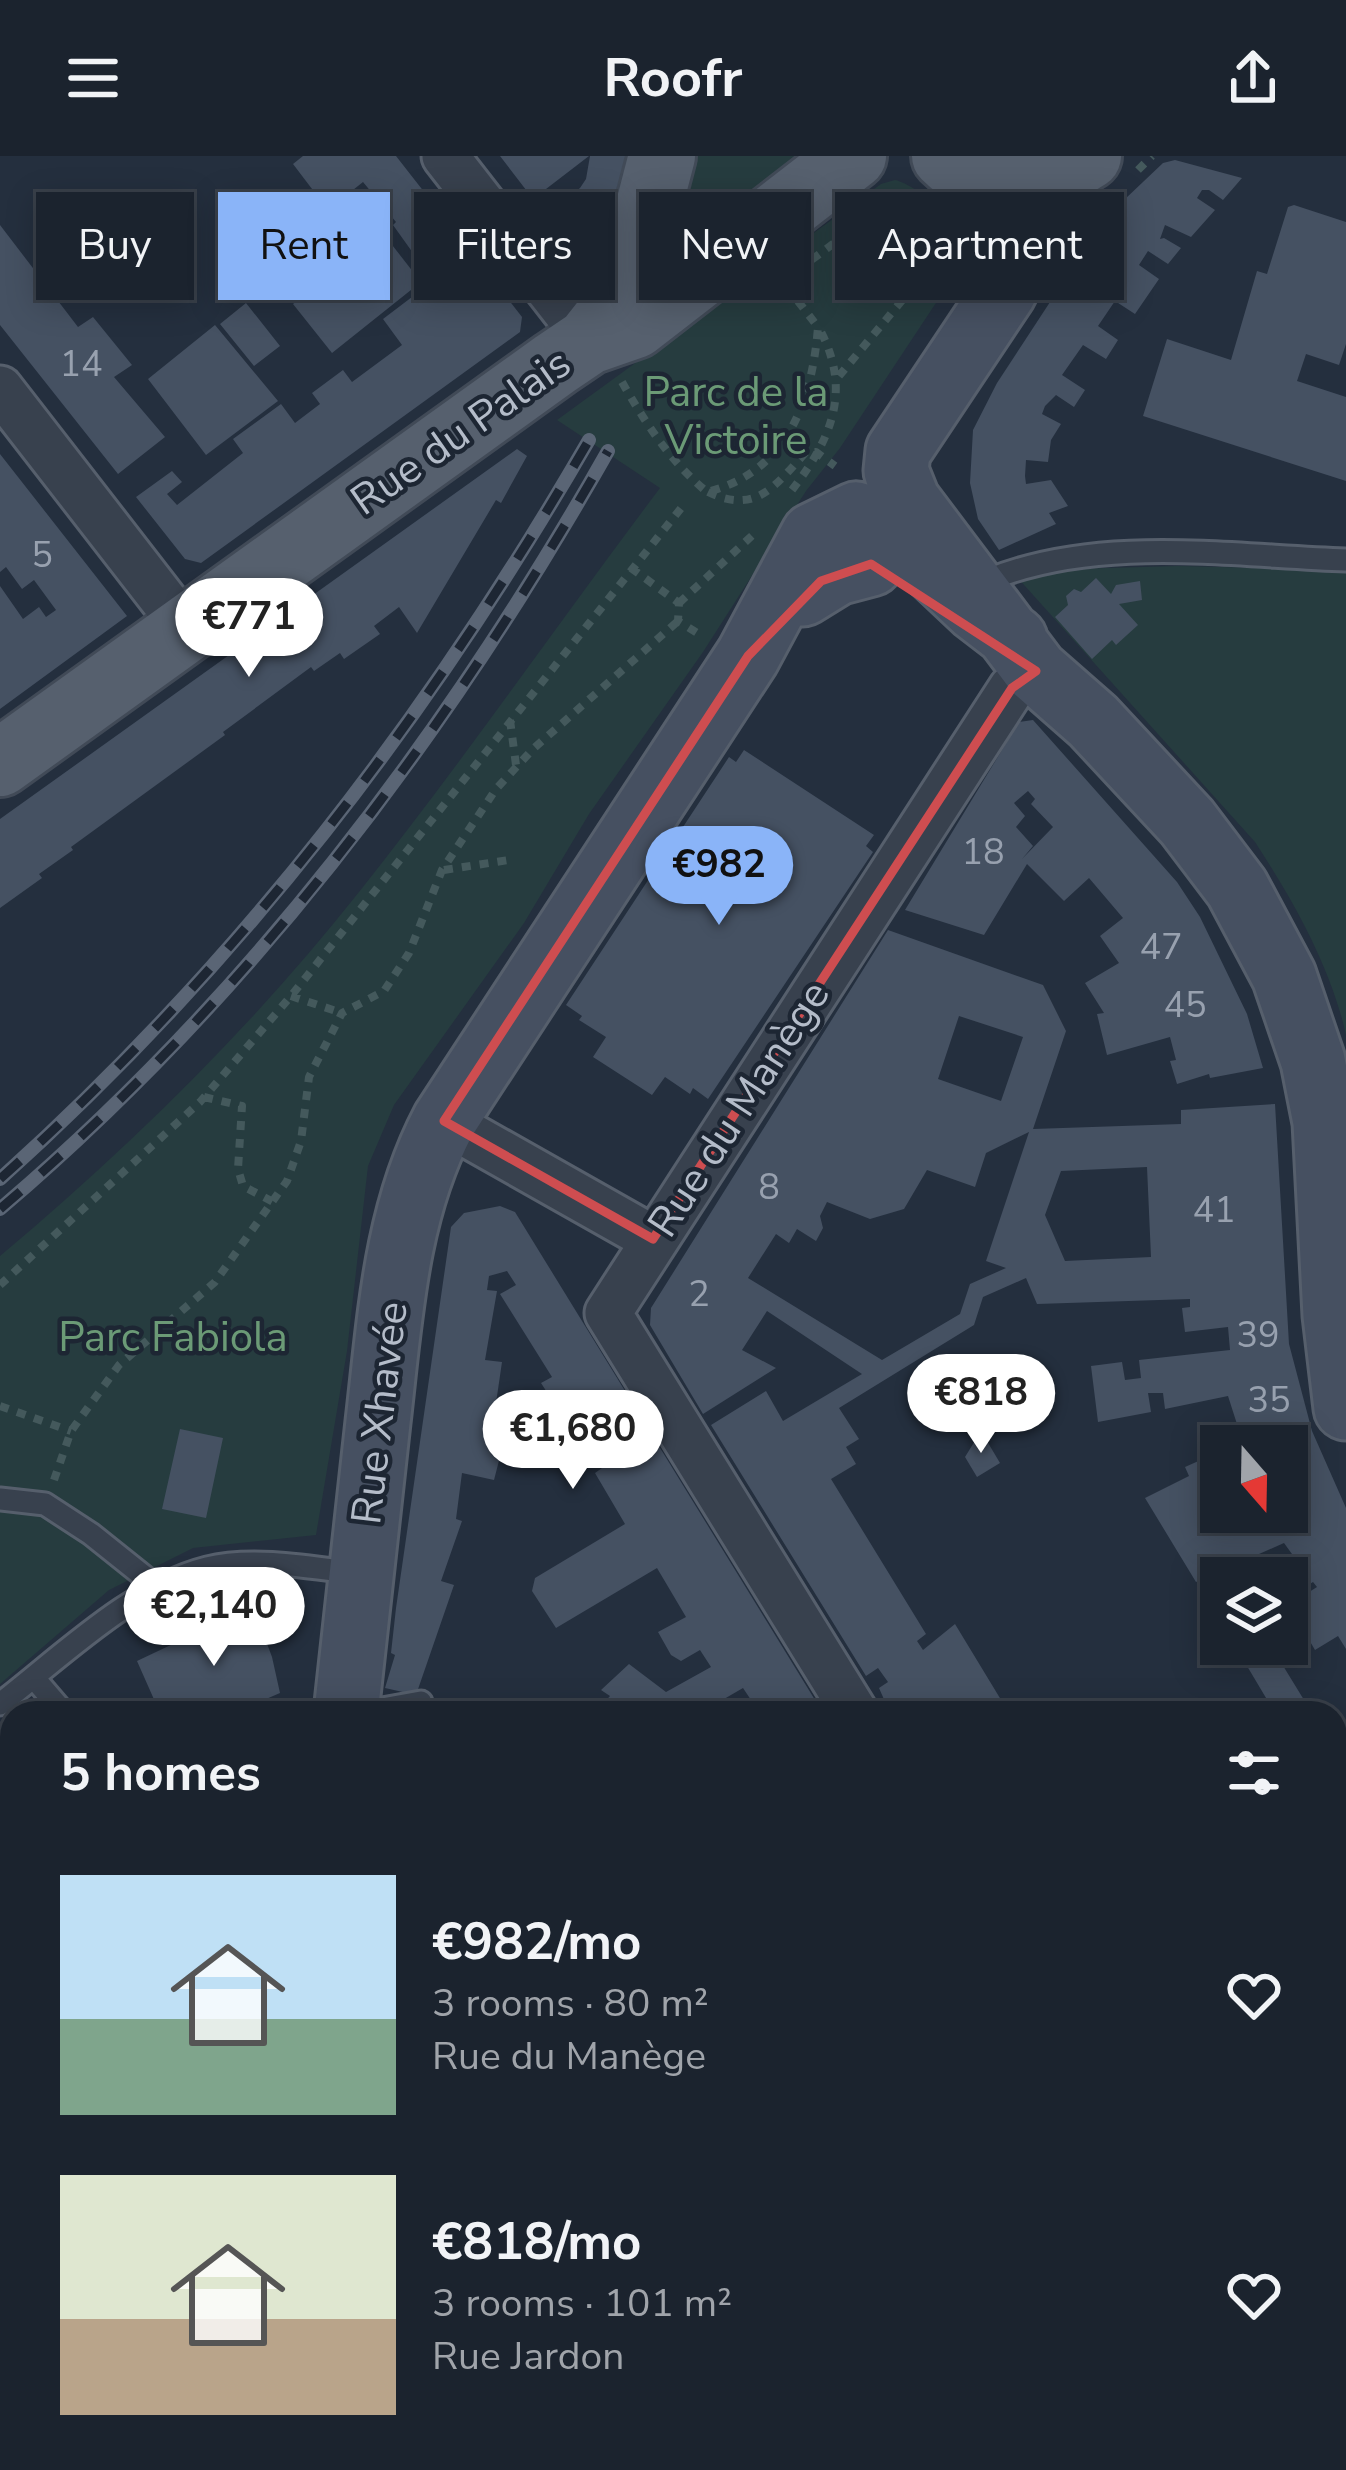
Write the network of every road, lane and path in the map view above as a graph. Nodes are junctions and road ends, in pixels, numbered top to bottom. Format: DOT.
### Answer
graph roads {
  1 [pos="445,156"];
  2 [pos="662,156"];
  3 [pos="673,156"];
  4 [pos="853,156"];
  5 [pos="949,181"];
  6 [pos="1061,189"];
  7 [pos="673,192"];
  8 [pos="811,208"];
  9 [pos="687,300"];
  10 [pos="798,300"];
  11 [pos="901,300"];
  12 [pos="818,327"];
  13 [pos="602,356"];
  14 [pos="982,366"];
  15 [pos="838,377"];
  16 [pos="0,389"];
  17 [pos="824,438"];
  18 [pos="707,491"];
  19 [pos="682,507"];
  20 [pos="866,507"];
  21 [pos="1346,560"];
  22 [pos="631,568"];
  23 [pos="991,579"];
  24 [pos="678,621"];
  25 [pos="186,629"];
  26 [pos="732,651"];
  27 [pos="1042,656"];
  28 [pos="510,720"];
  29 [pos="0,763"];
  30 [pos="516,766"];
  31 [pos="509,860"];
  32 [pos="442,870"];
  33 [pos="291,996"];
  34 [pos="342,1013"];
  35 [pos="204,1096"];
  36 [pos="444,1121"];
  37 [pos="273,1202"];
  38 [pos="652,1239"];
  39 [pos="0,1286"];
  40 [pos="0,1406"];
  41 [pos="1346,1408"];
  42 [pos="71,1431"];
  43 [pos="0,1499"];
  44 [pos="45,1504"];
  45 [pos="361,1574"];
  46 [pos="156,1586"];
  47 [pos="34,1678"];
  48 [pos="4,1701"];
  49 [pos="54,1701"];
  50 [pos="347,1701"];
  51 [pos="848,1701"];
  1 -- 13 [label="street"];
  2 -- 13 [label="main road"];
  3 -- 7 [label="main road"];
  4 -- 8 [label="main road, Rue du Palais"];
  5 -- 6 [label="main road"];
  5 -- 20 [label="street"];
  6 -- 14 [label="lane"];
  6 -- 20 [label="street"];
  9 -- 13 [label="main road, Rue du Palais"];
  10 -- 12 [label="path"];
  11 -- 15 [label="path"];
  12 -- 15 [label="path"];
  12 -- 18 [label="path"];
  13 -- 18 [label="path"];
  13 -- 25 [label="main road, Rue du Palais"];
  15 -- 17 [label="path"];
  16 -- 25 [label="street"];
  18 -- 20 [label="path"];
  19 -- 22 [label="path"];
  20 -- 23 [label="lane"];
  20 -- 26 [label="street"];
  20 -- 26 [label="street"];
  20 -- 27 [label="street"];
  21 -- 23 [label="lane"];
  22 -- 24 [label="path"];
  22 -- 28 [label="path"];
  23 -- 27 [label="lane"];
  24 -- 26 [label="path"];
  24 -- 30 [label="path"];
  25 -- 29 [label="main road, Rue du Palais"];
  26 -- 36 [label="street, Rue Xhavée"];
  27 -- 38 [label="street, Rue du Manège"];
  27 -- 41 [label="street"];
  28 -- 30 [label="path"];
  28 -- 33 [label="path"];
  30 -- 32 [label="path"];
  31 -- 32 [label="path"];
  32 -- 34 [label="path"];
  33 -- 34 [label="path"];
  33 -- 35 [label="path"];
  34 -- 37 [label="path"];
  35 -- 37 [label="path"];
  35 -- 39 [label="path"];
  36 -- 38 [label="street"];
  36 -- 45 [label="street, Rue Xhavée"];
  37 -- 42 [label="path"];
  38 -- 51 [label="street, Rue du Manège"];
  40 -- 42 [label="path"];
  42 -- 44 [label="path"];
  43 -- 44 [label="lane"];
  44 -- 46 [label="lane"];
  45 -- 46 [label="lane"];
  45 -- 50 [label="street, Rue Xhavée"];
  46 -- 47 [label="lane"];
  47 -- 48 [label="lane"];
  47 -- 49 [label="lane"];
}
